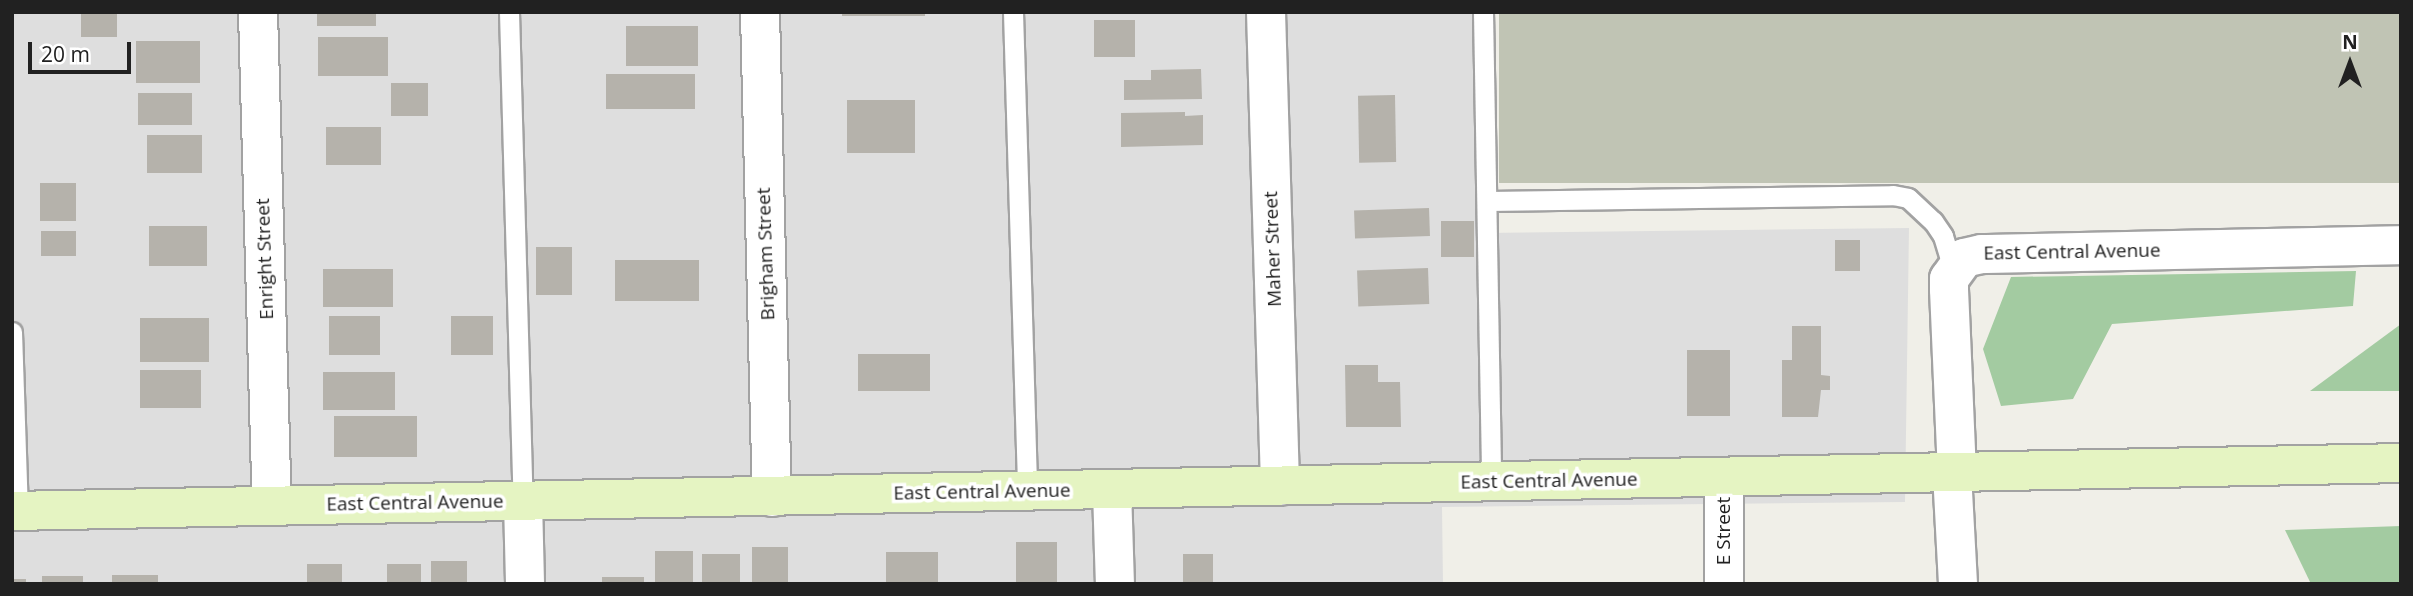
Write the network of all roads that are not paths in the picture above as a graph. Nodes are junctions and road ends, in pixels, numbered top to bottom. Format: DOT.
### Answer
graph roads {
  1 [pos="258,12"];
  2 [pos="509,12"];
  3 [pos="760,12"];
  4 [pos="1013,12"];
  5 [pos="1266,12"];
  6 [pos="1483,12"];
  7 [pos="1489,201"];
  8 [pos="2401,245"];
  9 [pos="1954,271"];
  10 [pos="12,332"];
  11 [pos="2401,463"];
  12 [pos="1955,473"];
  13 [pos="1724,478"];
  14 [pos="1491,482"];
  15 [pos="1280,486"];
  16 [pos="1112,490"];
  17 [pos="1027,491"];
  18 [pos="772,497"];
  19 [pos="523,501"];
  20 [pos="272,506"];
  21 [pos="15,511"];
  22 [pos="525,584"];
  23 [pos="1115,584"];
  24 [pos="1724,584"];
  25 [pos="1958,584"];
  1 -- 20 [label="street, Enright Street"];
  2 -- 19 [label="lane"];
  3 -- 18 [label="street, Brigham Street"];
  4 -- 17 [label="lane"];
  5 -- 15 [label="street, Maher Street"];
  6 -- 7 [label="lane"];
  7 -- 9 [label="lane"];
  7 -- 14 [label="lane"];
  8 -- 9 [label="street, East Central Avenue"];
  9 -- 12 [label="street"];
  10 -- 21 [label="lane"];
  11 -- 12 [label="street, East Central Avenue"];
  12 -- 13 [label="street, East Central Avenue"];
  12 -- 25 [label="street"];
  13 -- 14 [label="street, East Central Avenue"];
  13 -- 24 [label="street, E Street"];
  14 -- 15 [label="street, East Central Avenue"];
  15 -- 16 [label="street, East Central Avenue"];
  16 -- 17 [label="street, East Central Avenue"];
  16 -- 23 [label="street"];
  17 -- 18 [label="street, East Central Avenue"];
  18 -- 19 [label="street, East Central Avenue"];
  19 -- 20 [label="street, East Central Avenue"];
  19 -- 22 [label="street"];
  20 -- 21 [label="street, East Central Avenue"];
}
